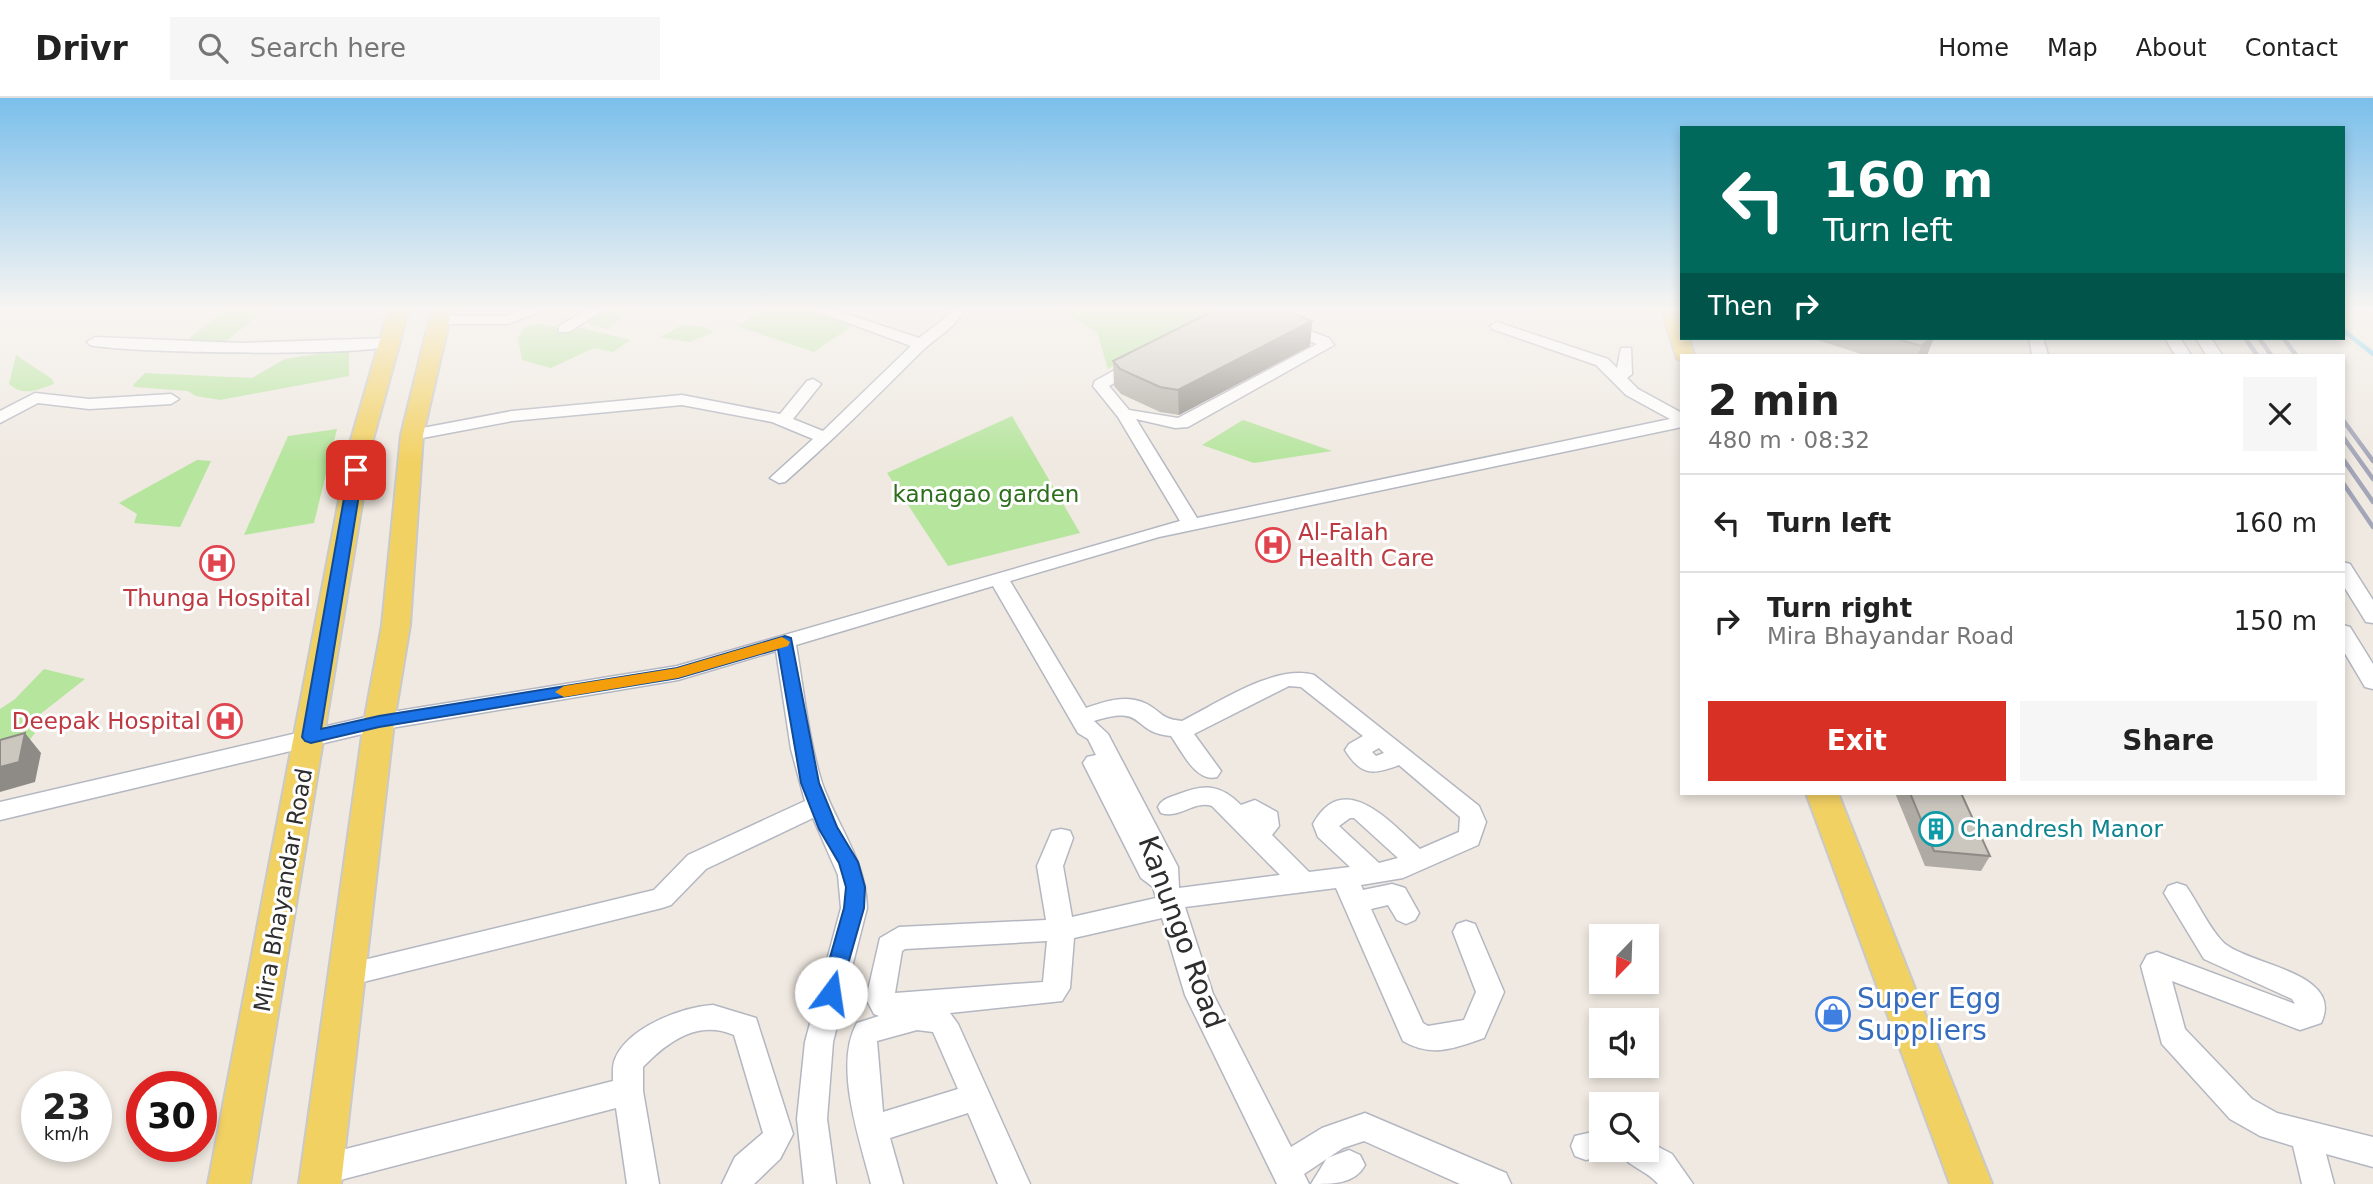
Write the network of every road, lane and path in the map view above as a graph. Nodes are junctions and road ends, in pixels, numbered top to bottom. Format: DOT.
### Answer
graph roads {
  1 [pos="385,360"];
  2 [pos="429,360"];
  3 [pos="905,360"];
  4 [pos="1145,360"];
  5 [pos="1299,360"];
  6 [pos="1603,360"];
  7 [pos="1625,360"];
  8 [pos="1622,376"];
  9 [pos="813,384"];
  10 [pos="171,399"];
  11 [pos="1125,415"];
  12 [pos="0,418"];
  13 [pos="1680,420"];
  14 [pos="783,421"];
  15 [pos="1680,421"];
  16 [pos="412,435"];
  17 [pos="825,438"];
  18 [pos="779,478"];
  19 [pos="1191,524"];
  20 [pos="2345,571"];
  21 [pos="999,579"];
  22 [pos="2373,617"];
  23 [pos="2345,635"];
  24 [pos="785,642"];
  25 [pos="2373,682"];
  26 [pos="379,722"];
  27 [pos="1084,722"];
  28 [pos="1178,730"];
  29 [pos="311,737"];
  30 [pos="1209,771"];
  31 [pos="1823,795"];
  32 [pos="820,805"];
  33 [pos="1170,807"];
  34 [pos="0,811"];
  35 [pos="1061,838"];
  36 [pos="1418,862"];
  37 [pos="1376,874"];
  38 [pos="1305,884"];
  39 [pos="1350,890"];
  40 [pos="2177,893"];
  41 [pos="1169,895"];
  42 [pos="1406,913"];
  43 [pos="1061,930"];
  44 [pos="1466,932"];
  45 [pos="347,975"];
  46 [pos="628,1091"];
  47 [pos="974,1097"];
  48 [pos="872,1130"];
  49 [pos="2306,1136"];
  50 [pos="2373,1152"];
  51 [pos="1657,1162"];
  52 [pos="1289,1176"];
  53 [pos="321,1177"];
  54 [pos="229,1184"];
  55 [pos="643,1184"];
  56 [pos="738,1184"];
  57 [pos="820,1184"];
  58 [pos="887,1184"];
  59 [pos="1014,1184"];
  60 [pos="1495,1184"];
  61 [pos="1677,1184"];
  62 [pos="1971,1184"];
  63 [pos="2318,1184"];
  1 -- 29 [label="main road, Mira Bhayandar Road"];
  2 -- 16 [label="main road"];
  3 -- 17 [label="street"];
  4 -- 11 [label="street"];
  5 -- 11 [label="street"];
  6 -- 8 [label="street"];
  7 -- 8 [label="street"];
  8 -- 13 [label="street"];
  9 -- 14 [label="street"];
  10 -- 12 [label="street"];
  11 -- 19 [label="street"];
  14 -- 16 [label="street"];
  14 -- 17 [label="street"];
  15 -- 19 [label="street"];
  16 -- 26 [label="main road"];
  17 -- 18 [label="street"];
  19 -- 21 [label="street"];
  20 -- 22 [label="street"];
  21 -- 24 [label="street"];
  21 -- 27 [label="street"];
  23 -- 25 [label="street"];
  24 -- 26 [label="street"];
  24 -- 32 [label="street"];
  26 -- 29 [label="street"];
  26 -- 45 [label="main road"];
  27 -- 28 [label="street"];
  27 -- 41 [label="street"];
  28 -- 30 [label="street"];
  28 -- 36 [label="street"];
  29 -- 34 [label="street"];
  29 -- 54 [label="main road, Mira Bhayandar Road"];
  31 -- 62 [label="main road"];
  32 -- 45 [label="street"];
  32 -- 57 [label="street"];
  33 -- 38 [label="street"];
  35 -- 43 [label="street"];
  36 -- 37 [label="street"];
  36 -- 37 [label="street"];
  37 -- 39 [label="street"];
  38 -- 39 [label="street"];
  38 -- 41 [label="street"];
  39 -- 42 [label="street"];
  39 -- 44 [label="street"];
  40 -- 49 [label="street"];
  41 -- 43 [label="street"];
  41 -- 52 [label="street, Kanungo Road"];
  43 -- 43 [label="street"];
  45 -- 53 [label="main road"];
  46 -- 53 [label="street"];
  46 -- 55 [label="street"];
  46 -- 56 [label="street"];
  47 -- 48 [label="street"];
  47 -- 48 [label="street"];
  47 -- 59 [label="street"];
  48 -- 58 [label="street"];
  49 -- 50 [label="street"];
  49 -- 63 [label="street"];
  51 -- 61 [label="street"];
  52 -- 60 [label="street"];
}
